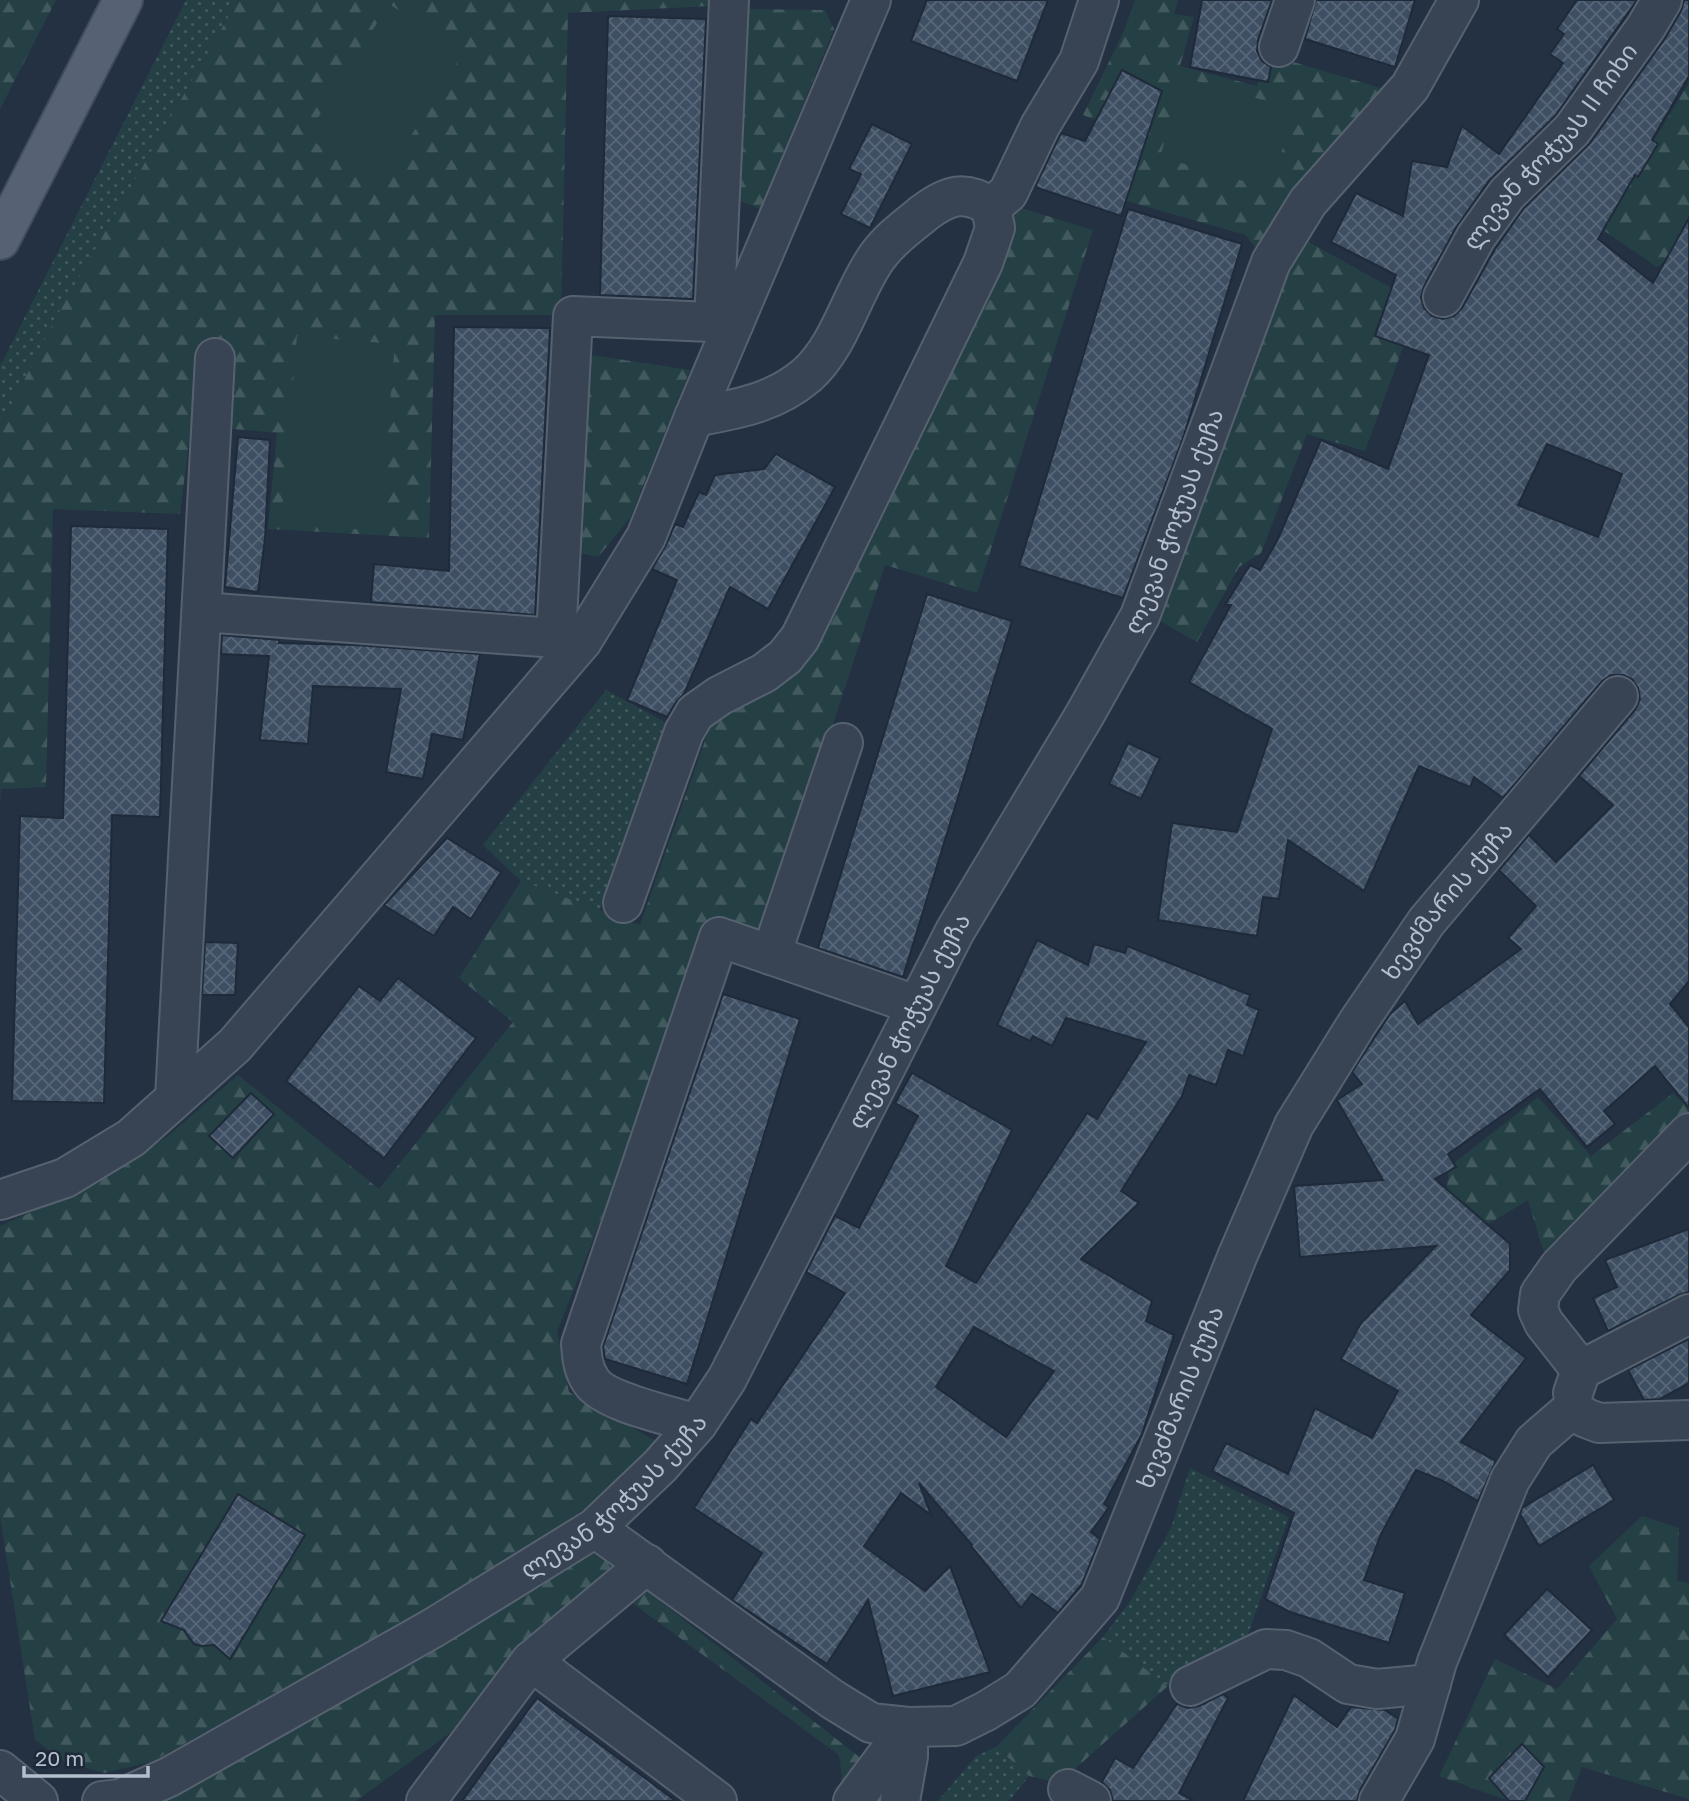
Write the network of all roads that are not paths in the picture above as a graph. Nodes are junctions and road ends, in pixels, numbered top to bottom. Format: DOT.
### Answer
graph roads {
  1 [pos="123,0"];
  2 [pos="729,0"];
  3 [pos="871,0"];
  4 [pos="1099,0"];
  5 [pos="1295,0"];
  6 [pos="1459,0"];
  7 [pos="1662,0"];
  8 [pos="1279,47"];
  9 [pos="991,207"];
  10 [pos="0,240"];
  11 [pos="1443,297"];
  12 [pos="724,322"];
  13 [pos="215,358"];
  14 [pos="694,417"];
  15 [pos="202,612"];
  16 [pos="569,639"];
  17 [pos="1618,696"];
  18 [pos="842,743"];
  19 [pos="623,903"];
  20 [pos="771,955"];
  21 [pos="916,1005"];
  22 [pos="175,1098"];
  23 [pos="1689,1133"];
  24 [pos="0,1200"];
  25 [pos="1689,1314"];
  26 [pos="1581,1370"];
  27 [pos="1572,1409"];
  28 [pos="1689,1420"];
  29 [pos="697,1424"];
  30 [pos="595,1528"];
  31 [pos="647,1564"];
  32 [pos="531,1661"];
  33 [pos="1431,1684"];
  34 [pos="1190,1686"];
  35 [pos="908,1727"];
  36 [pos="0,1770"];
  37 [pos="38,1801"];
  38 [pos="102,1801"];
  39 [pos="426,1801"];
  40 [pos="717,1801"];
  41 [pos="853,1801"];
  42 [pos="900,1801"];
  43 [pos="1379,1801"];
  1 -- 10 [label="main road"];
  2 -- 12 [label="street"];
  3 -- 12 [label="street"];
  4 -- 9 [label="street"];
  5 -- 8 [label="street"];
  6 -- 21 [label="street, ლევან ჭოჭუას ქუჩა"];
  7 -- 11 [label="street, ლევან ჭოჭუას II ჩიხი"];
  9 -- 14 [label="street"];
  9 -- 19 [label="street"];
  12 -- 14 [label="street"];
  12 -- 16 [label="street"];
  13 -- 15 [label="street"];
  14 -- 16 [label="street"];
  15 -- 16 [label="street"];
  15 -- 22 [label="street"];
  16 -- 22 [label="street"];
  17 -- 35 [label="street, ხევძმარის ქუჩა"];
  18 -- 20 [label="street"];
  20 -- 21 [label="street"];
  20 -- 29 [label="street"];
  21 -- 29 [label="street, ლევან ჭოჭუას ქუჩა"];
  22 -- 24 [label="street"];
  23 -- 26 [label="street"];
  25 -- 26 [label="street"];
  26 -- 27 [label="street"];
  27 -- 28 [label="street"];
  27 -- 33 [label="street"];
  29 -- 30 [label="street, ლევან ჭოჭუას ქუჩა"];
  30 -- 31 [label="street, ხევძმარის ქუჩა"];
  30 -- 38 [label="street, ლევან ჭოჭუას ქუჩა"];
  31 -- 32 [label="street"];
  31 -- 35 [label="street, ხევძმარის ქუჩა"];
  32 -- 39 [label="street"];
  32 -- 40 [label="street"];
  33 -- 34 [label="street"];
  33 -- 43 [label="street"];
  35 -- 41 [label="street"];
  35 -- 42 [label="street"];
  36 -- 37 [label="street"];
}
